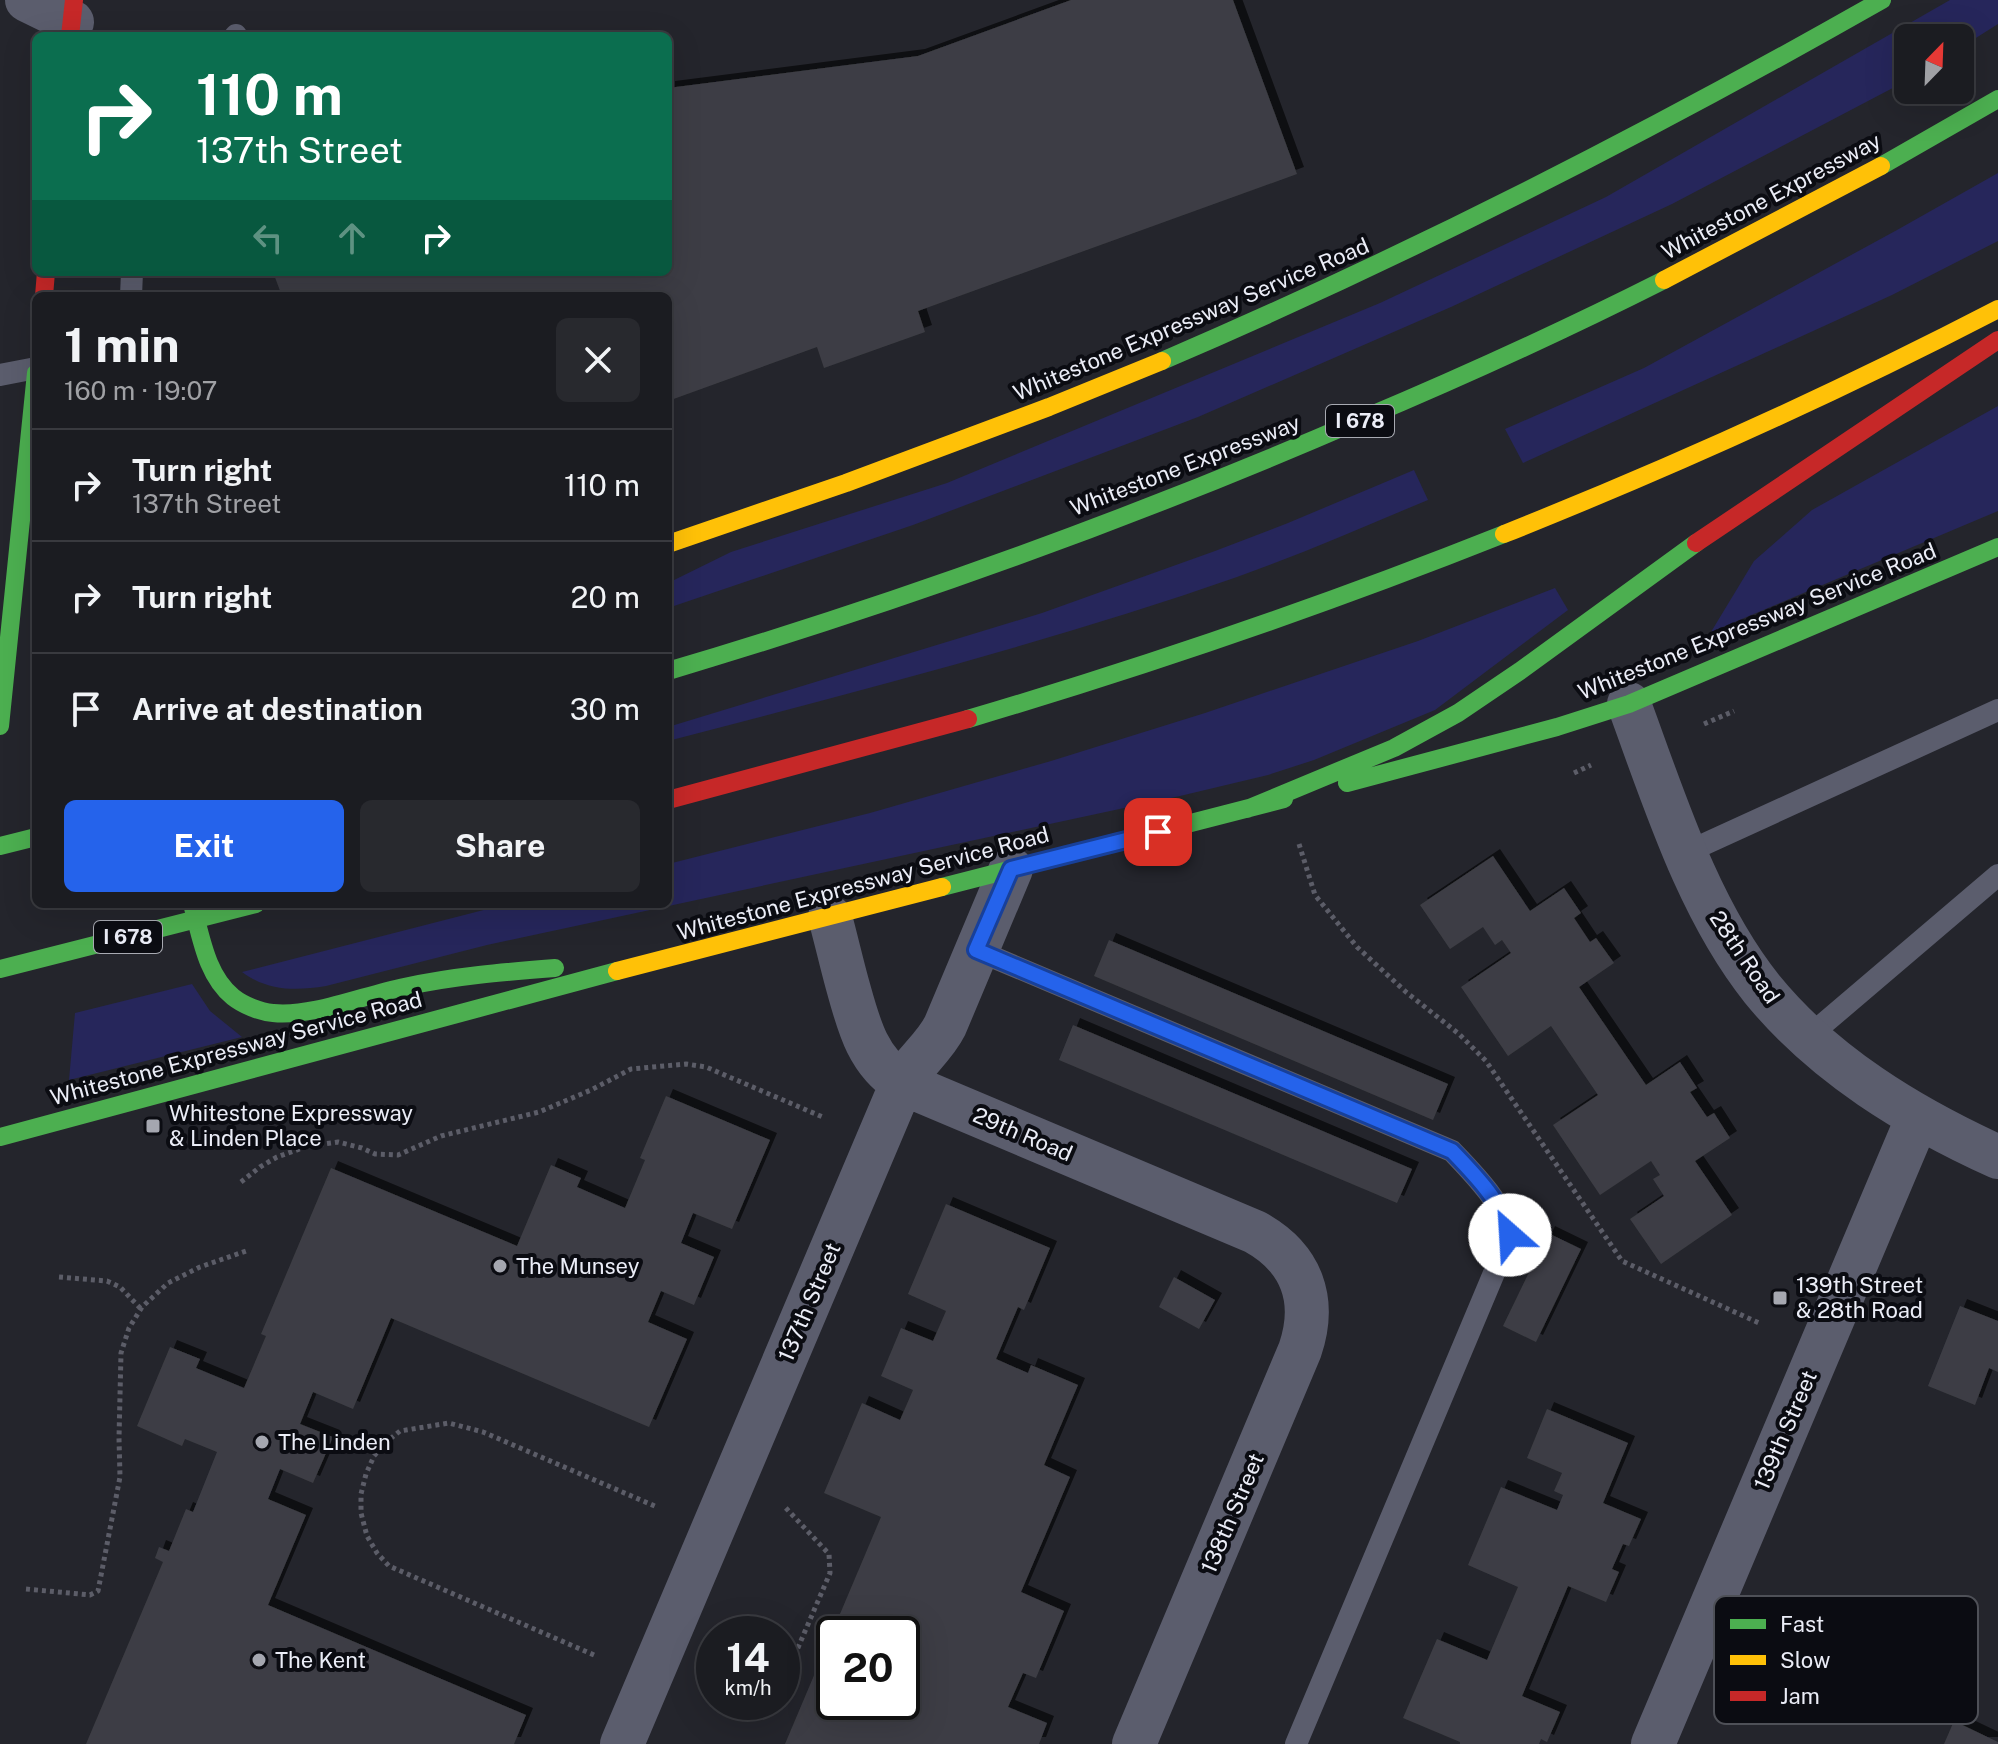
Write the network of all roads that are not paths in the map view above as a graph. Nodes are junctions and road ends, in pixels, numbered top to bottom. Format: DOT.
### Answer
graph roads {
  1 [pos="27,0"];
  2 [pos="1882,0"];
  3 [pos="72,19"];
  4 [pos="1998,99"];
  5 [pos="1998,309"];
  6 [pos="1998,340"];
  7 [pos="32,371"];
  8 [pos="0,375"];
  9 [pos="32,410"];
  10 [pos="672,543"];
  11 [pos="1998,547"];
  12 [pos="672,670"];
  13 [pos="1629,704"];
  14 [pos="1998,710"];
  15 [pos="24,719"];
  16 [pos="0,726"];
  17 [pos="672,799"];
  18 [pos="1247,809"];
  19 [pos="32,838"];
  20 [pos="0,846"];
  21 [pos="1685,853"];
  22 [pos="1011,869"];
  23 [pos="1998,875"];
  24 [pos="193,908"];
  25 [pos="240,908"];
  26 [pos="830,917"];
  27 [pos="976,950"];
  28 [pos="652,962"];
  29 [pos="0,969"];
  30 [pos="1808,1037"];
  31 [pos="902,1083"];
  32 [pos="1918,1117"];
  33 [pos="0,1137"];
  34 [pos="1998,1157"];
  35 [pos="1300,1277"];
  36 [pos="1716,1596"];
  37 [pos="1714,1600"];
  38 [pos="622,1744"];
  39 [pos="1134,1744"];
  40 [pos="1296,1744"];
  41 [pos="1653,1744"];
  1 -- 3 [label="street"];
  2 -- 10 [label="main road, Whitestone Expressway Service Road"];
  4 -- 12 [label="main road, Whitestone Expressway / I 678"];
  5 -- 17 [label="main road"];
  6 -- 18 [label="main road"];
  7 -- 8 [label="lane"];
  9 -- 16 [label="main road"];
  11 -- 13 [label="main road, Whitestone Expressway Service Road"];
  13 -- 18 [label="main road, Whitestone Expressway Service Road"];
  13 -- 21 [label="street, 28th Road"];
  14 -- 21 [label="lane"];
  15 -- 16 [label="main road"];
  18 -- 22 [label="main road, Whitestone Expressway Service Road"];
  19 -- 20 [label="main road"];
  21 -- 30 [label="street, 28th Road"];
  22 -- 26 [label="main road, Whitestone Expressway Service Road"];
  22 -- 27 [label="street, 137th Street"];
  23 -- 30 [label="lane"];
  24 -- 28 [label="main road"];
  25 -- 29 [label="main road, I 678, bridge"];
  26 -- 28 [label="main road, Whitestone Expressway Service Road"];
  26 -- 31 [label="street, 29th Road"];
  27 -- 31 [label="street, 137th Street"];
  27 -- 40 [label="lane"];
  28 -- 33 [label="main road, Whitestone Expressway Service Road"];
  30 -- 32 [label="street, 28th Road"];
  31 -- 35 [label="street, 29th Road"];
  31 -- 38 [label="street, 137th Street"];
  32 -- 34 [label="street, 28th Road"];
  32 -- 36 [label="street, 139th Street"];
  35 -- 39 [label="street, 138th Street"];
  37 -- 41 [label="street, 139th Street"];
}
